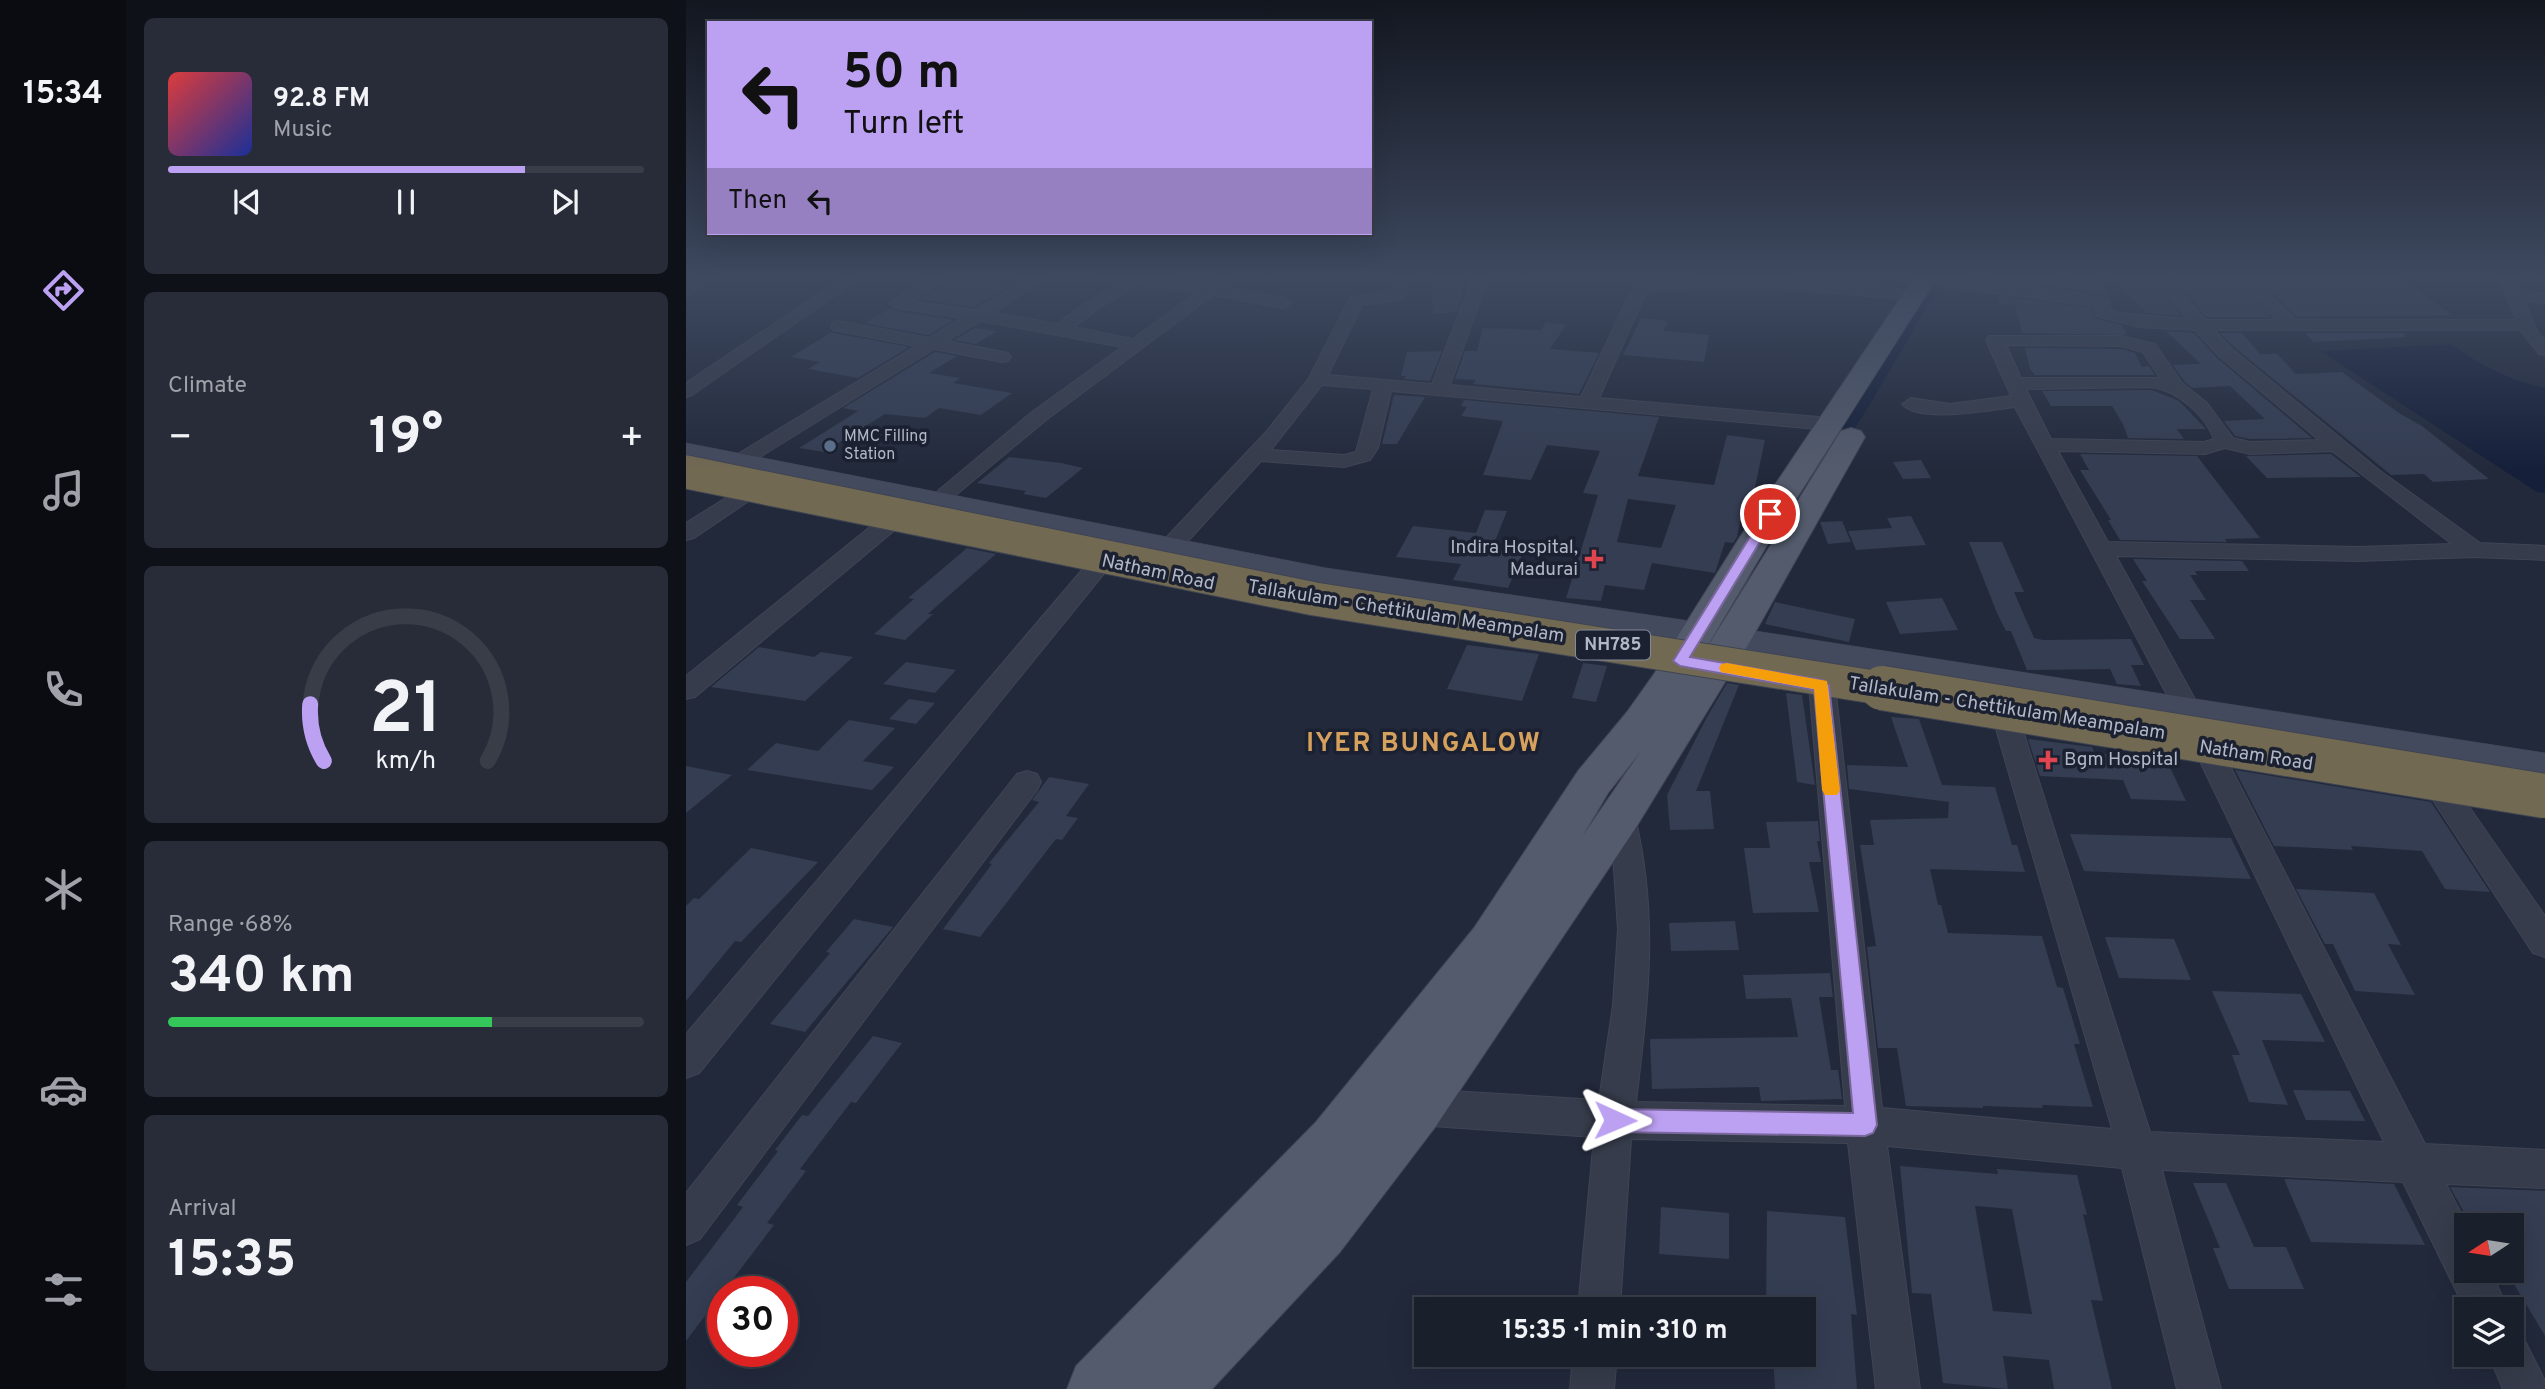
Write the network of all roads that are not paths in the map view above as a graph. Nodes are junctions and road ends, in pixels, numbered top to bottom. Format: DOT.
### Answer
graph roads {
  1 [pos="760,341"];
  2 [pos="915,341"];
  3 [pos="936,341"];
  4 [pos="1116,341"];
  5 [pos="1142,341"];
  6 [pos="1336,341"];
  7 [pos="1457,341"];
  8 [pos="1616,341"];
  9 [pos="1890,341"];
  10 [pos="1900,341"];
  11 [pos="1995,341"];
  12 [pos="2098,341"];
  13 [pos="2215,341"];
  14 [pos="931,344"];
  15 [pos="1136,345"];
  16 [pos="1002,357"];
  17 [pos="1317,379"];
  18 [pos="2173,384"];
  19 [pos="1383,385"];
  20 [pos="1439,390"];
  21 [pos="686,391"];
  22 [pos="2019,392"];
  23 [pos="1587,403"];
  24 [pos="1911,404"];
  25 [pos="1830,424"];
  26 [pos="2224,442"];
  27 [pos="2046,445"];
  28 [pos="2337,445"];
  29 [pos="686,454"];
  30 [pos="1255,454"];
  31 [pos="686,474"];
  32 [pos="746,476"];
  33 [pos="938,500"];
  34 [pos="894,519"];
  35 [pos="686,533"];
  36 [pos="1170,547"];
  37 [pos="2103,550"];
  38 [pos="2474,550"];
  39 [pos="2545,553"];
  40 [pos="1101,561"];
  41 [pos="1707,650"];
  42 [pos="1822,685"];
  43 [pos="686,690"];
  44 [pos="2189,712"];
  45 [pos="2006,715"];
  46 [pos="2206,748"];
  47 [pos="2545,768"];
  48 [pos="2545,775"];
  49 [pos="1027,782"];
  50 [pos="2439,786"];
  51 [pos="2545,796"];
  52 [pos="2545,803"];
  53 [pos="1620,817"];
  54 [pos="2545,943"];
  55 [pos="686,1060"];
  56 [pos="1416,1107"];
  57 [pos="1615,1120"];
  58 [pos="1865,1125"];
  59 [pos="2137,1150"];
  60 [pos="2415,1163"];
  61 [pos="2545,1169"];
  62 [pos="686,1225"];
  63 [pos="2454,1242"];
  64 [pos="1600,1297"];
  65 [pos="1594,1367"];
  66 [pos="2515,1367"];
  67 [pos="1099,1389"];
  68 [pos="1168,1389"];
  69 [pos="1592,1389"];
  70 [pos="1898,1389"];
  71 [pos="2199,1389"];
  72 [pos="2526,1389"];
  1 -- 21 [label="street"];
  2 -- 14 [label="street"];
  3 -- 14 [label="street"];
  4 -- 15 [label="street"];
  5 -- 15 [label="street"];
  6 -- 17 [label="street"];
  7 -- 20 [label="street"];
  8 -- 23 [label="street"];
  9 -- 25 [label="main road"];
  10 -- 41 [label="main road"];
  11 -- 22 [label="street"];
  12 -- 18 [label="street"];
  13 -- 28 [label="street"];
  14 -- 16 [label="street"];
  14 -- 32 [label="street"];
  15 -- 33 [label="street"];
  17 -- 19 [label="street"];
  17 -- 30 [label="street"];
  18 -- 22 [label="street"];
  18 -- 26 [label="street"];
  19 -- 20 [label="street"];
  19 -- 30 [label="street"];
  20 -- 23 [label="street"];
  22 -- 24 [label="street"];
  22 -- 27 [label="street"];
  23 -- 25 [label="street"];
  25 -- 41 [label="main road"];
  26 -- 27 [label="street"];
  26 -- 28 [label="street"];
  27 -- 37 [label="street"];
  28 -- 38 [label="street"];
  29 -- 32 [label="main road, Natham Road"];
  29 -- 48 [label="highway, Tallakulam - Chettikulam Meampalam / NH785"];
  30 -- 36 [label="street"];
  31 -- 32 [label="main road, Natham Road"];
  31 -- 51 [label="highway, Tallakulam - Chettikulam Meampalam / NH785, bridge"];
  32 -- 33 [label="main road, Natham Road"];
  32 -- 34 [label="main road, Natham Road"];
  32 -- 35 [label="street"];
  33 -- 36 [label="main road, Natham Road"];
  34 -- 40 [label="main road, Natham Road"];
  34 -- 43 [label="street"];
  36 -- 41 [label="main road, Natham Road"];
  37 -- 38 [label="street"];
  37 -- 44 [label="street"];
  38 -- 39 [label="street"];
  40 -- 41 [label="main road, Natham Road"];
  40 -- 55 [label="street"];
  41 -- 42 [label="main road, Natham Road"];
  41 -- 44 [label="main road, Natham Road"];
  41 -- 53 [label="main road"];
  41 -- 67 [label="main road"];
  42 -- 45 [label="main road, Natham Road"];
  42 -- 58 [label="street"];
  44 -- 46 [label="street"];
  44 -- 47 [label="main road, Natham Road"];
  45 -- 46 [label="main road, Natham Road"];
  45 -- 59 [label="street"];
  46 -- 50 [label="main road, Natham Road"];
  46 -- 60 [label="street"];
  49 -- 62 [label="street"];
  50 -- 52 [label="main road, Natham Road"];
  50 -- 54 [label="street"];
  53 -- 56 [label="main road"];
  53 -- 57 [label="street"];
  56 -- 57 [label="street"];
  56 -- 68 [label="main road"];
  57 -- 58 [label="street"];
  57 -- 64 [label="street"];
  58 -- 59 [label="street"];
  58 -- 70 [label="street"];
  59 -- 60 [label="street"];
  59 -- 71 [label="street"];
  60 -- 61 [label="street"];
  60 -- 63 [label="street"];
  65 -- 69 [label="street"];
  66 -- 72 [label="street"];
}
